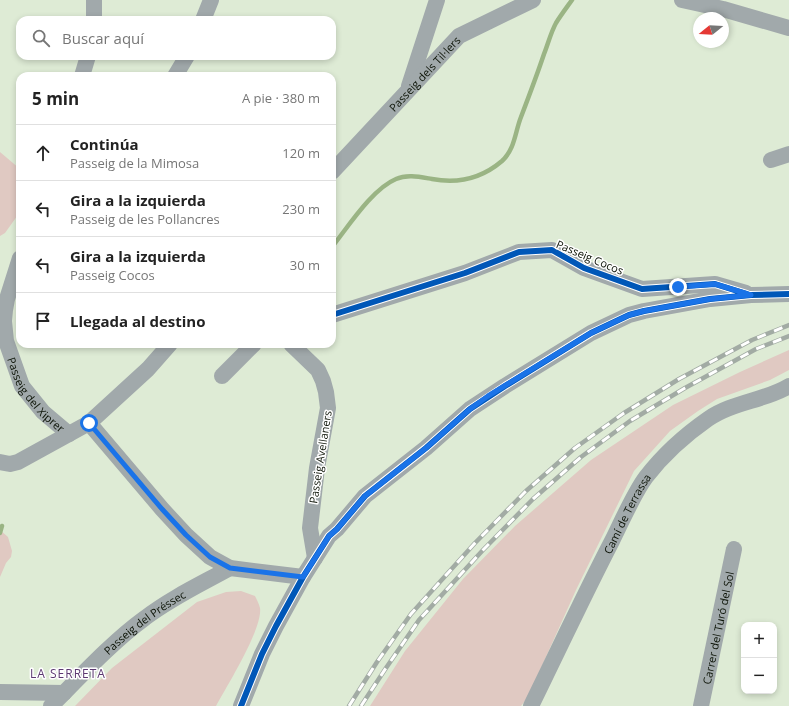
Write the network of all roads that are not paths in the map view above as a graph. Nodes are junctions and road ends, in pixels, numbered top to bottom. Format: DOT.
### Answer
graph roads {
  1 [pos="94,0"];
  2 [pos="211,0"];
  3 [pos="438,0"];
  4 [pos="534,0"];
  5 [pos="682,0"];
  6 [pos="94,16"];
  7 [pos="205,16"];
  8 [pos="789,28"];
  9 [pos="87,60"];
  10 [pos="185,60"];
  11 [pos="83,72"];
  12 [pos="177,72"];
  13 [pos="408,92"];
  14 [pos="789,154"];
  15 [pos="771,160"];
  16 [pos="336,168"];
  17 [pos="16,271"];
  18 [pos="789,294"];
  19 [pos="751,295"];
  20 [pos="336,314"];
  21 [pos="167,348"];
  22 [pos="250,348"];
  23 [pos="295,348"];
  24 [pos="222,376"];
  25 [pos="789,386"];
  26 [pos="89,423"];
  27 [pos="69,434"];
  28 [pos="0,462"];
  29 [pos="734,549"];
  30 [pos="315,558"];
  31 [pos="230,568"];
  32 [pos="303,577"];
  33 [pos="0,692"];
  34 [pos="64,693"];
  35 [pos="51,706"];
  36 [pos="241,706"];
  37 [pos="531,706"];
  38 [pos="701,706"];
  1 -- 6 [label="street"];
  2 -- 7 [label="street"];
  3 -- 13 [label="street"];
  4 -- 13 [label="street, Passeig dels Til·lers"];
  5 -- 8 [label="street"];
  9 -- 11 [label="street"];
  10 -- 12 [label="street"];
  13 -- 16 [label="street, Passeig dels Til·lers"];
  14 -- 15 [label="street"];
  17 -- 27 [label="street, Passeig del Xiprer"];
  18 -- 19 [label="street"];
  19 -- 20 [label="street, Passeig Cocos"];
  19 -- 30 [label="street"];
  21 -- 26 [label="street"];
  22 -- 24 [label="street"];
  23 -- 30 [label="street, Passeig Avellaners"];
  25 -- 37 [label="street, Camí de Terrassa"];
  26 -- 27 [label="street"];
  26 -- 31 [label="street"];
  27 -- 28 [label="street"];
  29 -- 38 [label="street, Carrer del Turó del Sol"];
  30 -- 32 [label="street"];
  31 -- 32 [label="street"];
  31 -- 34 [label="street, Passeig del Préssec"];
  32 -- 36 [label="street"];
  33 -- 34 [label="street"];
  34 -- 35 [label="street, Passeig del Préssec"];
}
